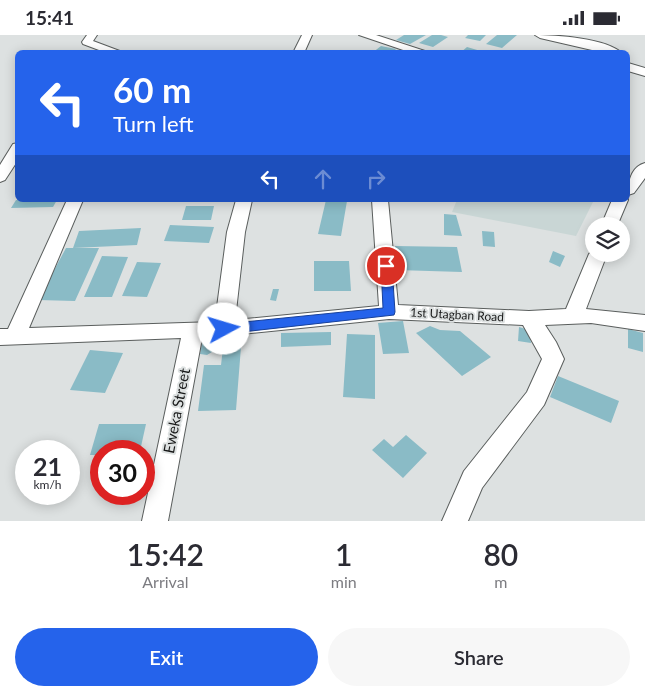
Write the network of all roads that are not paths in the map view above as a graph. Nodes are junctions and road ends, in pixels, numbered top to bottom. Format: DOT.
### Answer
graph roads {
  1 [pos="307,35"];
  2 [pos="364,35"];
  3 [pos="540,35"];
  4 [pos="89,38"];
  5 [pos="82,50"];
  6 [pos="114,50"];
  7 [pos="300,50"];
  8 [pos="416,50"];
  9 [pos="609,50"];
  10 [pos="630,68"];
  11 [pos="645,72"];
  12 [pos="15,152"];
  13 [pos="645,168"];
  14 [pos="0,177"];
  15 [pos="630,187"];
  16 [pos="74,202"];
  17 [pos="244,202"];
  18 [pos="380,202"];
  19 [pos="616,202"];
  20 [pos="612,217"];
  21 [pos="595,262"];
  22 [pos="389,312"];
  23 [pos="573,317"];
  24 [pos="529,318"];
  25 [pos="645,323"];
  26 [pos="224,329"];
  27 [pos="193,330"];
  28 [pos="7,337"];
  29 [pos="155,521"];
  30 [pos="455,521"];
  1 -- 7 [label="street"];
  2 -- 8 [label="street"];
  3 -- 9 [label="street"];
  4 -- 5 [label="street"];
  4 -- 6 [label="street"];
  10 -- 11 [label="street"];
  12 -- 14 [label="street"];
  13 -- 15 [label="street"];
  16 -- 28 [label="street"];
  17 -- 26 [label="street"];
  18 -- 22 [label="street"];
  19 -- 20 [label="street"];
  21 -- 23 [label="street"];
  22 -- 24 [label="street, 1st Utagban Road"];
  22 -- 26 [label="street, 1st Utagban Road"];
  23 -- 24 [label="street, 1st Utagban Road"];
  23 -- 25 [label="street, 1st Utagban Road"];
  24 -- 30 [label="street"];
  26 -- 27 [label="street, 1st Utagban Road"];
  27 -- 28 [label="street, 1st Utagban Road"];
  27 -- 29 [label="street, Eweka Street"];
}
